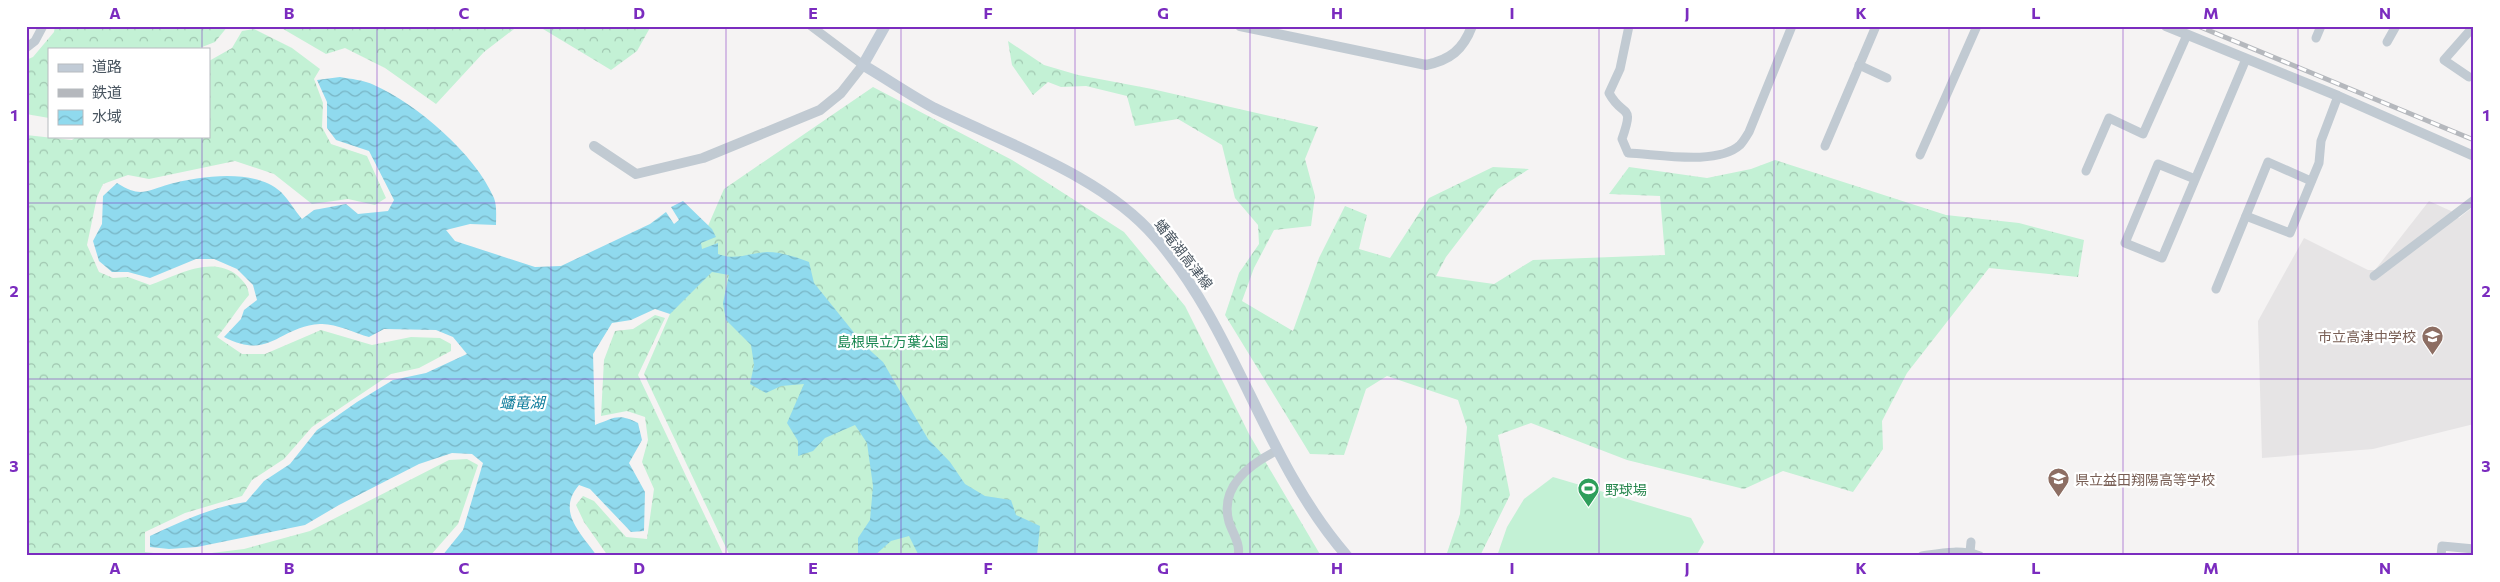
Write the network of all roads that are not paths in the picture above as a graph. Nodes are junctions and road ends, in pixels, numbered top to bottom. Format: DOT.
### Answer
graph roads {
  1 [pos="43,26"];
  2 [pos="812,26"];
  3 [pos="885,26"];
  4 [pos="1240,26"];
  5 [pos="1472,26"];
  6 [pos="1630,26"];
  7 [pos="1792,26"];
  8 [pos="1876,26"];
  9 [pos="1977,26"];
  10 [pos="2166,26"];
  11 [pos="2321,26"];
  12 [pos="2396,26"];
  13 [pos="2474,26"];
  14 [pos="2187,35"];
  15 [pos="2316,38"];
  16 [pos="2387,42"];
  17 [pos="26,48"];
  18 [pos="2246,59"];
  19 [pos="863,65"];
  20 [pos="1859,65"];
  21 [pos="2470,77"];
  22 [pos="1887,78"];
  23 [pos="2338,96"];
  24 [pos="594,146"];
  25 [pos="1825,146"];
  26 [pos="1920,155"];
  27 [pos="2474,156"];
  28 [pos="2086,171"];
  29 [pos="2195,180"];
  30 [pos="2311,181"];
  31 [pos="2474,200"];
  32 [pos="2246,216"];
  33 [pos="2374,276"];
  34 [pos="2216,289"];
  35 [pos="1278,450"];
  36 [pos="1972,542"];
  37 [pos="2474,549"];
  38 [pos="1970,552"];
  39 [pos="1238,556"];
  40 [pos="1347,556"];
  41 [pos="1922,556"];
  42 [pos="1980,556"];
  43 [pos="2441,556"];
  1 -- 17 [label="street"];
  2 -- 19 [label="street"];
  3 -- 19 [label="main road"];
  4 -- 5 [label="street"];
  6 -- 7 [label="street"];
  8 -- 20 [label="street"];
  9 -- 26 [label="street"];
  10 -- 14 [label="street"];
  11 -- 15 [label="street"];
  12 -- 16 [label="street"];
  13 -- 21 [label="street"];
  14 -- 18 [label="street"];
  14 -- 28 [label="street"];
  18 -- 23 [label="street"];
  18 -- 29 [label="street"];
  19 -- 24 [label="street"];
  19 -- 35 [label="main road, 蟠竜湖高津線"];
  20 -- 22 [label="street"];
  20 -- 25 [label="street"];
  23 -- 27 [label="street"];
  23 -- 30 [label="street"];
  29 -- 29 [label="street"];
  30 -- 32 [label="street"];
  30 -- 32 [label="street"];
  31 -- 33 [label="street"];
  32 -- 34 [label="street"];
  35 -- 39 [label="street"];
  35 -- 40 [label="main road, 蟠竜湖高津線"];
  36 -- 38 [label="street"];
  37 -- 43 [label="street"];
  38 -- 41 [label="street"];
  38 -- 42 [label="street"];
}
